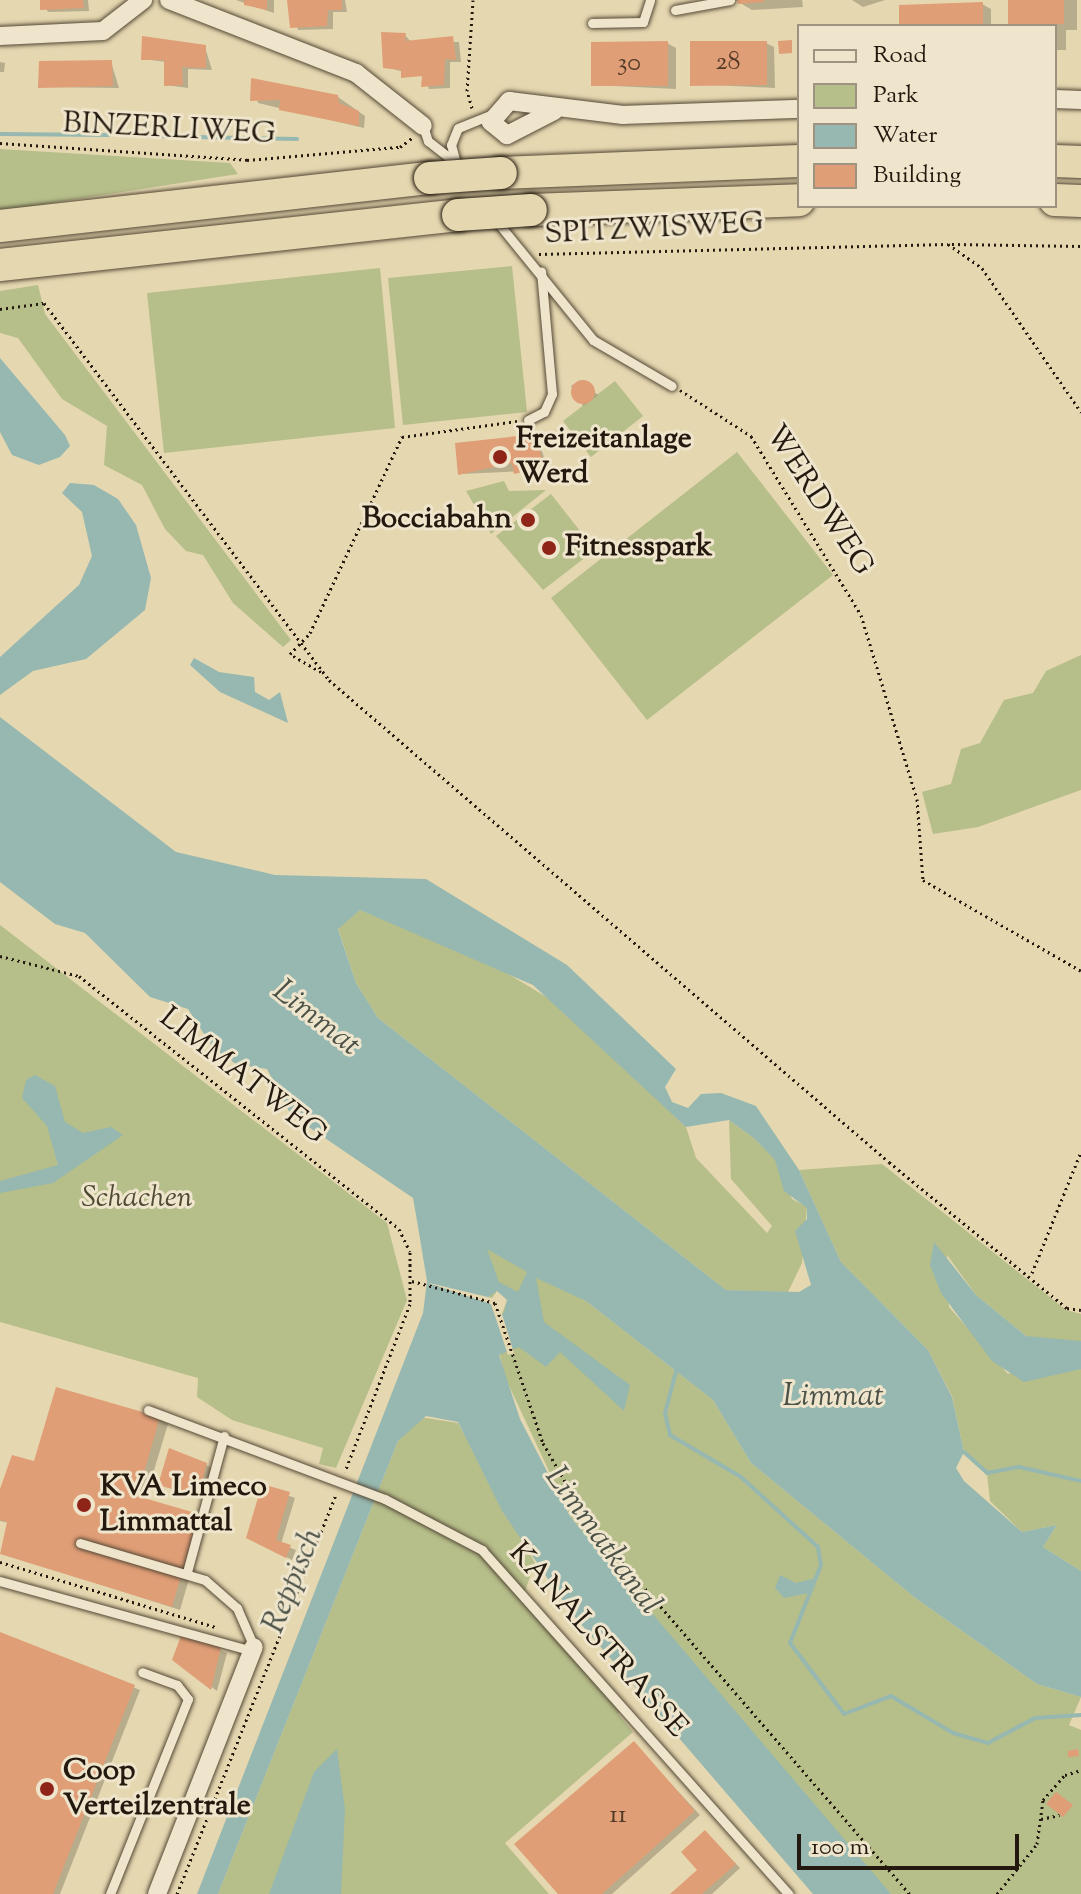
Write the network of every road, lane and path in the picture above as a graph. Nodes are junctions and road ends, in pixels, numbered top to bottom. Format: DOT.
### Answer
graph roads {
  1 [pos="143,0"];
  2 [pos="169,0"];
  3 [pos="473,0"];
  4 [pos="650,0"];
  5 [pos="730,0"];
  6 [pos="675,10"];
  7 [pos="592,23"];
  8 [pos="0,36"];
  9 [pos="1057,99"];
  10 [pos="1081,100"];
  11 [pos="797,109"];
  12 [pos="554,111"];
  13 [pos="482,116"];
  14 [pos="423,126"];
  15 [pos="0,143"];
  16 [pos="797,161"];
  17 [pos="1057,161"];
  18 [pos="1081,162"];
  19 [pos="441,168"];
  20 [pos="470,185"];
  21 [pos="797,200"];
  22 [pos="1057,200"];
  23 [pos="1081,201"];
  24 [pos="469,206"];
  25 [pos="0,226"];
  26 [pos="948,244"];
  27 [pos="1081,246"];
  28 [pos="528,258"];
  29 [pos="0,265"];
  30 [pos="541,271"];
  31 [pos="0,309"];
  32 [pos="672,386"];
  33 [pos="1081,412"];
  34 [pos="528,420"];
  35 [pos="300,646"];
  36 [pos="321,672"];
  37 [pos="0,956"];
  38 [pos="1081,971"];
  39 [pos="1081,1152"];
  40 [pos="1032,1273"];
  41 [pos="412,1281"];
  42 [pos="1081,1310"];
  43 [pos="148,1410"];
  44 [pos="224,1436"];
  45 [pos="344,1482"];
  46 [pos="80,1543"];
  47 [pos="0,1562"];
  48 [pos="187,1572"];
  49 [pos="0,1581"];
  50 [pos="253,1646"];
  51 [pos="142,1672"];
  52 [pos="1081,1770"];
  53 [pos="1060,1815"];
  54 [pos="1041,1819"];
  55 [pos="110,1894"];
  56 [pos="157,1894"];
  57 [pos="177,1894"];
  58 [pos="789,1894"];
  59 [pos="910,1894"];
  60 [pos="997,1894"];
  1 -- 8 [label="street"];
  2 -- 14 [label="street"];
  3 -- 13 [label="path"];
  4 -- 7 [label="lane"];
  5 -- 6 [label="lane"];
  9 -- 10 [label="street"];
  11 -- 12 [label="street"];
  12 -- 13 [label="street"];
  12 -- 13 [label="street"];
  13 -- 19 [label="lane"];
  14 -- 15 [label="path, BINZERLIWEG"];
  14 -- 19 [label="lane"];
  16 -- 19 [label="highway, bridge"];
  17 -- 18 [label="highway"];
  19 -- 20 [label="lane"];
  19 -- 25 [label="highway"];
  21 -- 24 [label="highway, bridge"];
  22 -- 23 [label="highway"];
  24 -- 28 [label="lane"];
  24 -- 29 [label="highway"];
  26 -- 27 [label="path, SPITZWISWEG"];
  26 -- 28 [label="path, SPITZWISWEG"];
  26 -- 33 [label="path"];
  28 -- 30 [label="lane"];
  30 -- 32 [label="lane"];
  30 -- 34 [label="lane"];
  31 -- 35 [label="path"];
  32 -- 38 [label="path, WERDWEG"];
  34 -- 35 [label="path"];
  35 -- 36 [label="path"];
  35 -- 36 [label="path"];
  36 -- 40 [label="path"];
  37 -- 41 [label="path, LIMMATWEG"];
  39 -- 40 [label="path"];
  40 -- 42 [label="path"];
  41 -- 45 [label="path"];
  41 -- 59 [label="path"];
  43 -- 44 [label="lane, KANALSTRASSE"];
  44 -- 45 [label="lane, KANALSTRASSE"];
  44 -- 48 [label="lane"];
  45 -- 57 [label="path"];
  45 -- 58 [label="lane, KANALSTRASSE"];
  46 -- 48 [label="lane"];
  47 -- 50 [label="path"];
  48 -- 50 [label="lane"];
  49 -- 50 [label="lane"];
  50 -- 56 [label="street"];
  51 -- 55 [label="lane"];
  52 -- 54 [label="path"];
  53 -- 54 [label="path"];
  54 -- 60 [label="path"];
}
